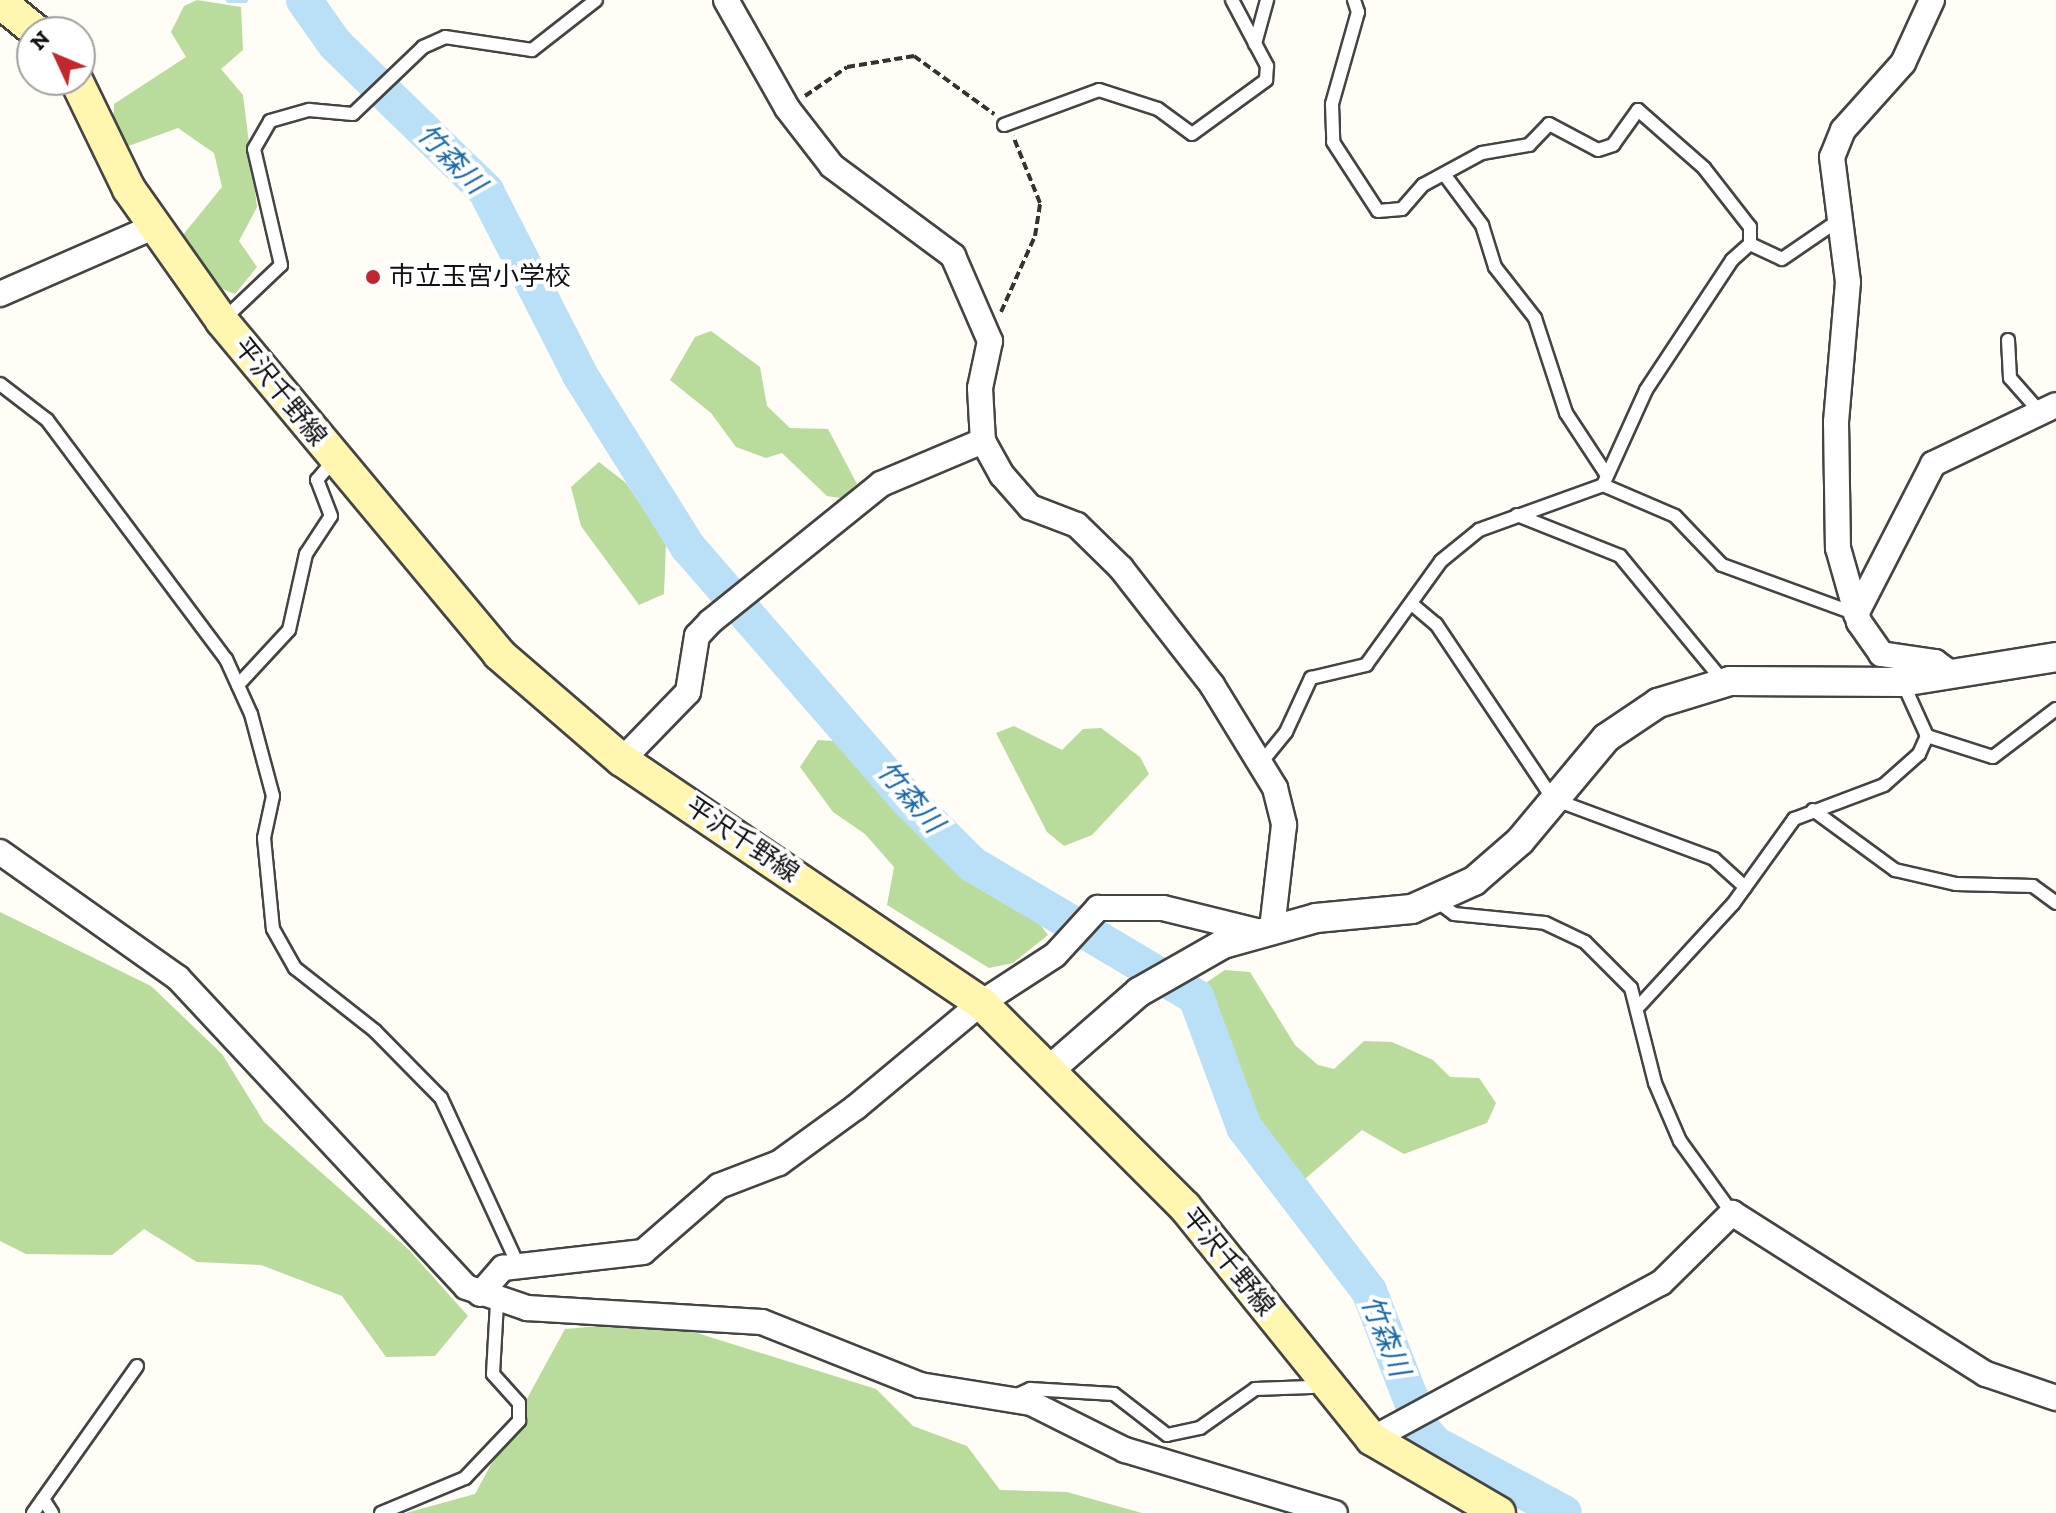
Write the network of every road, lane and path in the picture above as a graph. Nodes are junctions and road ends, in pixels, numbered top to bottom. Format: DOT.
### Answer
graph roads {
  1 [pos="596,0"];
  2 [pos="726,0"];
  3 [pos="1232,0"];
  4 [pos="1267,0"];
  5 [pos="1354,0"];
  6 [pos="1932,0"];
  7 [pos="0,2"];
  8 [pos="17,16"];
  9 [pos="1255,44"];
  10 [pos="84,96"];
  11 [pos="787,108"];
  12 [pos="1004,125"];
  13 [pos="1444,174"];
  14 [pos="1842,218"];
  15 [pos="153,227"];
  16 [pos="1750,244"];
  17 [pos="0,294"];
  18 [pos="222,321"];
  19 [pos="986,329"];
  20 [pos="2008,340"];
  21 [pos="0,384"];
  22 [pos="2052,408"];
  23 [pos="983,441"];
  24 [pos="335,459"];
  25 [pos="1604,480"];
  26 [pos="1517,515"];
  27 [pos="1413,605"];
  28 [pos="1856,614"];
  29 [pos="2056,657"];
  30 [pos="1953,675"];
  31 [pos="1724,682"];
  32 [pos="1902,682"];
  33 [pos="238,685"];
  34 [pos="2056,709"];
  35 [pos="1927,736"];
  36 [pos="622,760"];
  37 [pos="1258,767"];
  38 [pos="1553,799"];
  39 [pos="1813,810"];
  40 [pos="0,852"];
  41 [pos="1745,887"];
  42 [pos="1435,900"];
  43 [pos="2056,903"];
  44 [pos="1266,930"];
  45 [pos="981,1003"];
  46 [pos="1640,1005"];
  47 [pos="1053,1067"];
  48 [pos="1732,1213"];
  49 [pos="519,1267"];
  50 [pos="488,1298"];
  51 [pos="137,1366"];
  52 [pos="1318,1380"];
  53 [pos="1012,1398"];
  54 [pos="2056,1398"];
  55 [pos="1386,1431"];
  56 [pos="43,1499"];
  57 [pos="1489,1511"];
  58 [pos="33,1513"];
  59 [pos="52,1513"];
  60 [pos="381,1513"];
  61 [pos="1335,1513"];
  1 -- 18 [label="lane"];
  2 -- 11 [label="street"];
  3 -- 9 [label="lane"];
  4 -- 9 [label="lane"];
  5 -- 13 [label="lane"];
  6 -- 14 [label="street"];
  7 -- 8 [label="main road"];
  9 -- 12 [label="lane"];
  10 -- 15 [label="main road, 平沢千野線"];
  11 -- 12 [label="path"];
  11 -- 19 [label="street"];
  12 -- 19 [label="path"];
  13 -- 16 [label="lane"];
  13 -- 25 [label="lane"];
  14 -- 16 [label="lane"];
  14 -- 28 [label="street"];
  15 -- 17 [label="street"];
  15 -- 18 [label="main road, 平沢千野線"];
  16 -- 25 [label="lane"];
  18 -- 24 [label="main road, 平沢千野線"];
  19 -- 23 [label="street"];
  20 -- 22 [label="lane"];
  21 -- 33 [label="lane"];
  22 -- 28 [label="street"];
  23 -- 36 [label="street"];
  23 -- 37 [label="street"];
  24 -- 33 [label="lane"];
  24 -- 36 [label="main road, 平沢千野線"];
  25 -- 26 [label="lane"];
  25 -- 28 [label="lane"];
  26 -- 27 [label="lane"];
  26 -- 31 [label="lane"];
  27 -- 37 [label="lane"];
  27 -- 38 [label="lane"];
  28 -- 30 [label="street"];
  29 -- 30 [label="street"];
  30 -- 32 [label="street"];
  31 -- 32 [label="street"];
  31 -- 38 [label="street"];
  32 -- 35 [label="lane"];
  33 -- 49 [label="lane"];
  34 -- 35 [label="lane"];
  35 -- 39 [label="lane"];
  36 -- 45 [label="main road, 平沢千野線"];
  37 -- 44 [label="street"];
  38 -- 41 [label="lane"];
  38 -- 42 [label="street"];
  39 -- 41 [label="lane"];
  39 -- 43 [label="lane"];
  40 -- 50 [label="street"];
  41 -- 46 [label="lane"];
  42 -- 44 [label="street"];
  42 -- 46 [label="lane"];
  44 -- 45 [label="street"];
  44 -- 47 [label="street"];
  45 -- 47 [label="main road, 平沢千野線"];
  45 -- 49 [label="street"];
  46 -- 48 [label="lane"];
  47 -- 52 [label="main road, 平沢千野線"];
  48 -- 54 [label="street"];
  48 -- 55 [label="street"];
  49 -- 50 [label="street"];
  50 -- 53 [label="street"];
  50 -- 60 [label="lane"];
  51 -- 56 [label="lane"];
  52 -- 53 [label="lane"];
  52 -- 55 [label="main road, 平沢千野線"];
  53 -- 61 [label="street"];
  55 -- 57 [label="main road, 平沢千野線"];
  56 -- 58 [label="lane"];
  56 -- 59 [label="lane"];
}
